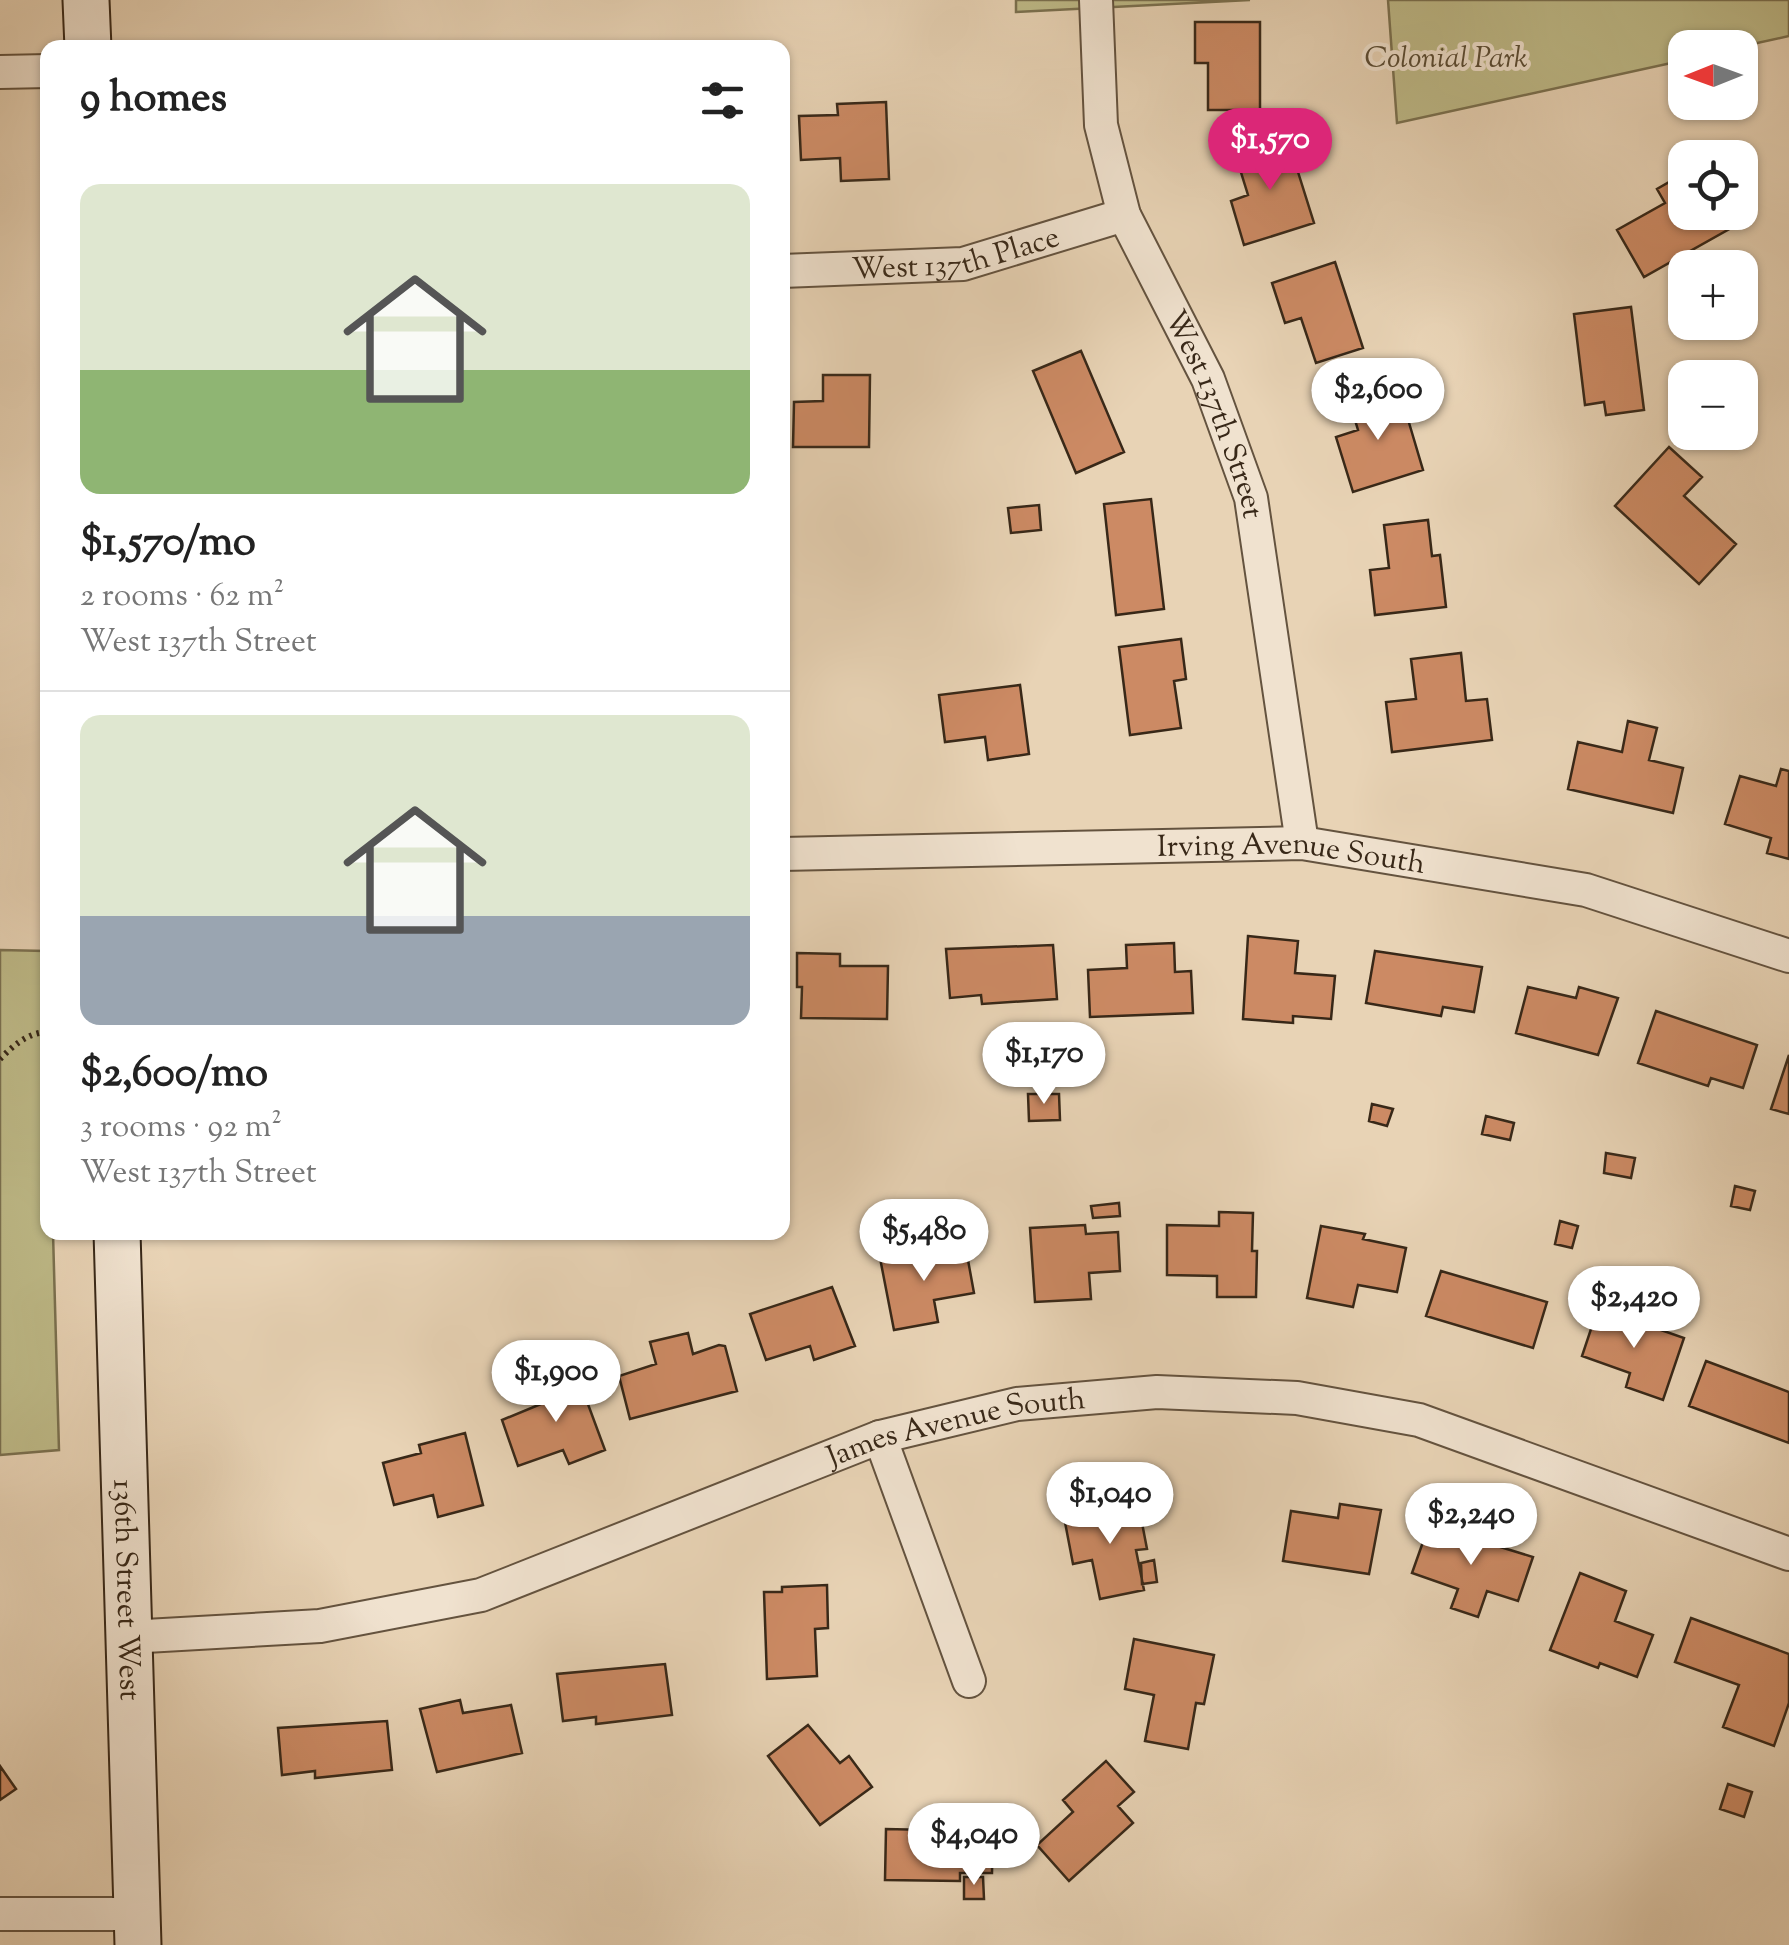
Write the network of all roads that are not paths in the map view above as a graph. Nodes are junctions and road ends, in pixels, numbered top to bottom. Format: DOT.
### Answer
graph roads {
  1 [pos="86,0"];
  2 [pos="1096,0"];
  3 [pos="88,40"];
  4 [pos="40,71"];
  5 [pos="0,72"];
  6 [pos="1124,215"];
  7 [pos="790,271"];
  8 [pos="1302,843"];
  9 [pos="790,854"];
  10 [pos="1789,956"];
  11 [pos="116,1240"];
  12 [pos="880,1437"];
  13 [pos="1789,1554"];
  14 [pos="128,1637"];
  15 [pos="969,1682"];
  16 [pos="0,1914"];
  17 [pos="137,1929"];
  1 -- 3 [label="street"];
  2 -- 6 [label="street, West 137th Street"];
  4 -- 5 [label="street"];
  6 -- 7 [label="street, West 137th Place"];
  6 -- 8 [label="street, West 137th Street"];
  8 -- 9 [label="street, Irving Avenue South"];
  8 -- 10 [label="street, Irving Avenue South"];
  11 -- 14 [label="street, 136th Street West"];
  12 -- 13 [label="street, James Avenue South"];
  12 -- 14 [label="street, James Avenue South"];
  12 -- 15 [label="street"];
  14 -- 17 [label="street, 136th Street West"];
  16 -- 17 [label="street"];
}
